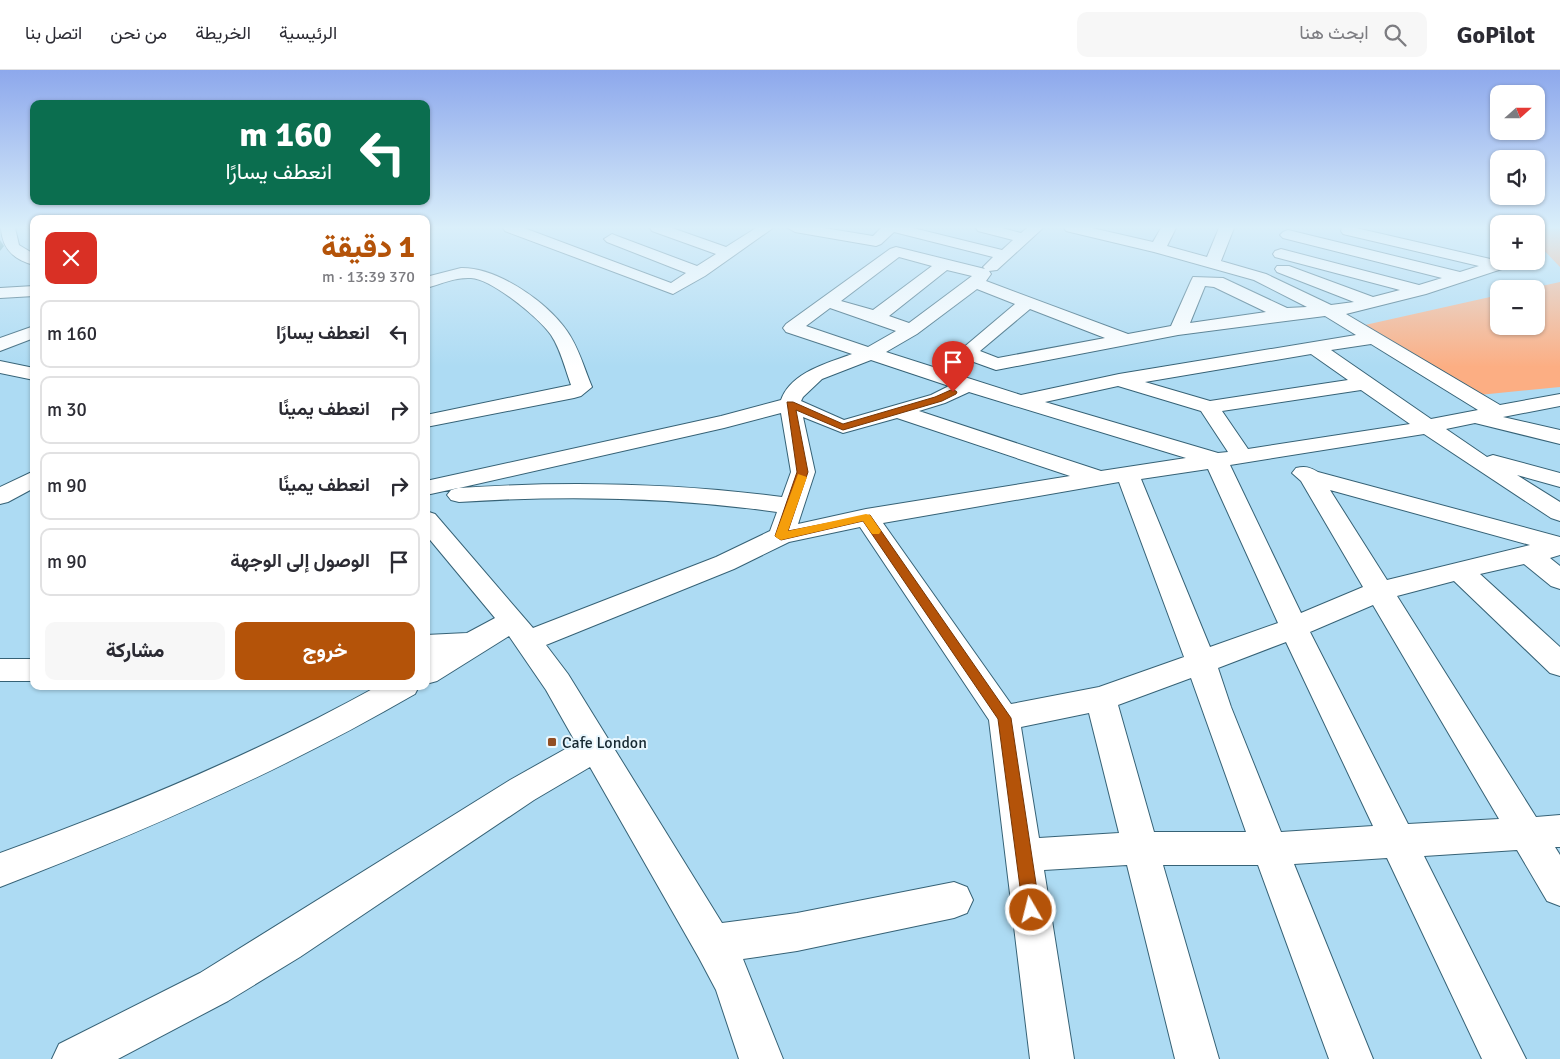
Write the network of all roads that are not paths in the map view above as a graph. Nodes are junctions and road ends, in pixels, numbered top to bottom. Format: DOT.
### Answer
graph roads {
  1 [pos="448,274"];
  2 [pos="477,274"];
  3 [pos="631,274"];
  4 [pos="697,274"];
  5 [pos="865,274"];
  6 [pos="931,274"];
  7 [pos="968,274"];
  8 [pos="984,274"];
  9 [pos="1250,274"];
  10 [pos="1297,274"];
  11 [pos="1359,274"];
  12 [pos="1449,274"];
  13 [pos="1469,274"];
  14 [pos="1460,277"];
  15 [pos="979,279"];
  16 [pos="430,281"];
  17 [pos="30,290"];
  18 [pos="1420,290"];
  19 [pos="0,294"];
  20 [pos="827,302"];
  21 [pos="1028,302"];
  22 [pos="1370,302"];
  23 [pos="1326,309"];
  24 [pos="1285,314"];
  25 [pos="876,317"];
  26 [pos="911,330"];
  27 [pos="1178,330"];
  28 [pos="30,332"];
  29 [pos="1372,338"];
  30 [pos="1126,339"];
  31 [pos="0,345"];
  32 [pos="1314,347"];
  33 [pos="871,353"];
  34 [pos="0,367"];
  35 [pos="30,369"];
  36 [pos="1119,380"];
  37 [pos="1365,383"];
  38 [pos="967,385"];
  39 [pos="1021,400"];
  40 [pos="1560,400"];
  41 [pos="790,404"];
  42 [pos="1209,407"];
  43 [pos="897,411"];
  44 [pos="1486,415"];
  45 [pos="430,419"];
  46 [pos="1427,426"];
  47 [pos="1560,437"];
  48 [pos="1274,453"];
  49 [pos="1468,455"];
  50 [pos="1229,458"];
  51 [pos="1114,476"];
  52 [pos="1310,478"];
  53 [pos="30,480"];
  54 [pos="1560,480"];
  55 [pos="430,487"];
  56 [pos="0,497"];
  57 [pos="430,501"];
  58 [pos="791,506"];
  59 [pos="1560,513"];
  60 [pos="866,517"];
  61 [pos="430,524"];
  62 [pos="781,536"];
  63 [pos="1560,546"];
  64 [pos="1529,554"];
  65 [pos="1459,570"];
  66 [pos="1560,580"];
  67 [pos="1380,592"];
  68 [pos="1294,628"];
  69 [pos="521,631"];
  70 [pos="472,643"];
  71 [pos="430,646"];
  72 [pos="1201,662"];
  73 [pos="1560,665"];
  74 [pos="0,670"];
  75 [pos="30,670"];
  76 [pos="430,671"];
  77 [pos="397,690"];
  78 [pos="1100,699"];
  79 [pos="1004,718"];
  80 [pos="595,748"];
  81 [pos="1543,832"];
  82 [pos="1398,842"];
  83 [pos="1141,848"];
  84 [pos="1270,849"];
  85 [pos="1024,854"];
  86 [pos="0,870"];
  87 [pos="1560,888"];
  88 [pos="954,900"];
  89 [pos="713,944"];
  90 [pos="74,1059"];
  91 [pos="761,1059"];
  92 [pos="1052,1059"];
  93 [pos="1197,1059"];
  94 [pos="1351,1059"];
  95 [pos="1504,1059"];
  1 -- 16 [label="street"];
  2 -- 45 [label="street"];
  3 -- 4 [label="street"];
  5 -- 20 [label="street"];
  6 -- 25 [label="street"];
  7 -- 15 [label="street"];
  8 -- 15 [label="street"];
  9 -- 23 [label="street"];
  10 -- 22 [label="street"];
  11 -- 18 [label="street"];
  12 -- 14 [label="street"];
  13 -- 14 [label="street"];
  14 -- 18 [label="street"];
  15 -- 21 [label="street"];
  15 -- 26 [label="street"];
  17 -- 19 [label="street"];
  18 -- 22 [label="street"];
  20 -- 25 [label="street"];
  20 -- 33 [label="street"];
  21 -- 30 [label="street"];
  21 -- 30 [label="street"];
  22 -- 23 [label="street"];
  23 -- 24 [label="street"];
  23 -- 29 [label="street"];
  24 -- 27 [label="street"];
  24 -- 27 [label="street"];
  25 -- 26 [label="street"];
  26 -- 33 [label="street"];
  27 -- 30 [label="street"];
  28 -- 31 [label="street"];
  29 -- 32 [label="street"];
  29 -- 44 [label="street"];
  32 -- 36 [label="street"];
  32 -- 37 [label="street"];
  33 -- 38 [label="street"];
  33 -- 41 [label="street"];
  34 -- 35 [label="street"];
  36 -- 39 [label="street"];
  36 -- 42 [label="street"];
  37 -- 42 [label="street"];
  37 -- 46 [label="street"];
  38 -- 39 [label="street"];
  38 -- 43 [label="street"];
  39 -- 50 [label="street"];
  40 -- 44 [label="street"];
  41 -- 43 [label="street"];
  41 -- 55 [label="street"];
  41 -- 58 [label="street"];
  42 -- 50 [label="street"];
  43 -- 51 [label="street"];
  44 -- 46 [label="street"];
  44 -- 47 [label="street"];
  46 -- 48 [label="street"];
  46 -- 49 [label="street"];
  48 -- 50 [label="street"];
  48 -- 52 [label="street"];
  49 -- 54 [label="street"];
  49 -- 59 [label="street"];
  50 -- 51 [label="street"];
  50 -- 68 [label="street"];
  51 -- 60 [label="street"];
  51 -- 72 [label="street"];
  52 -- 63 [label="street"];
  52 -- 67 [label="street"];
  53 -- 56 [label="street"];
  57 -- 58 [label="street"];
  58 -- 62 [label="street"];
  60 -- 62 [label="street"];
  60 -- 79 [label="street"];
  61 -- 69 [label="street"];
  62 -- 69 [label="street"];
  63 -- 64 [label="street"];
  64 -- 65 [label="street"];
  64 -- 66 [label="street"];
  65 -- 67 [label="street"];
  65 -- 73 [label="street"];
  67 -- 68 [label="street"];
  67 -- 81 [label="street"];
  68 -- 72 [label="street"];
  68 -- 82 [label="street"];
  69 -- 70 [label="street"];
  69 -- 80 [label="street"];
  70 -- 71 [label="street"];
  70 -- 76 [label="street"];
  72 -- 78 [label="street"];
  72 -- 84 [label="street"];
  74 -- 75 [label="street"];
  77 -- 86 [label="street"];
  78 -- 79 [label="street"];
  78 -- 83 [label="street"];
  79 -- 85 [label="street"];
  80 -- 89 [label="street"];
  80 -- 90 [label="street"];
  81 -- 82 [label="street"];
  81 -- 87 [label="street"];
  82 -- 84 [label="street"];
  82 -- 95 [label="street"];
  83 -- 84 [label="street"];
  83 -- 85 [label="street"];
  83 -- 93 [label="street"];
  84 -- 94 [label="street"];
  85 -- 92 [label="street"];
  88 -- 89 [label="street"];
  89 -- 91 [label="street"];
}
